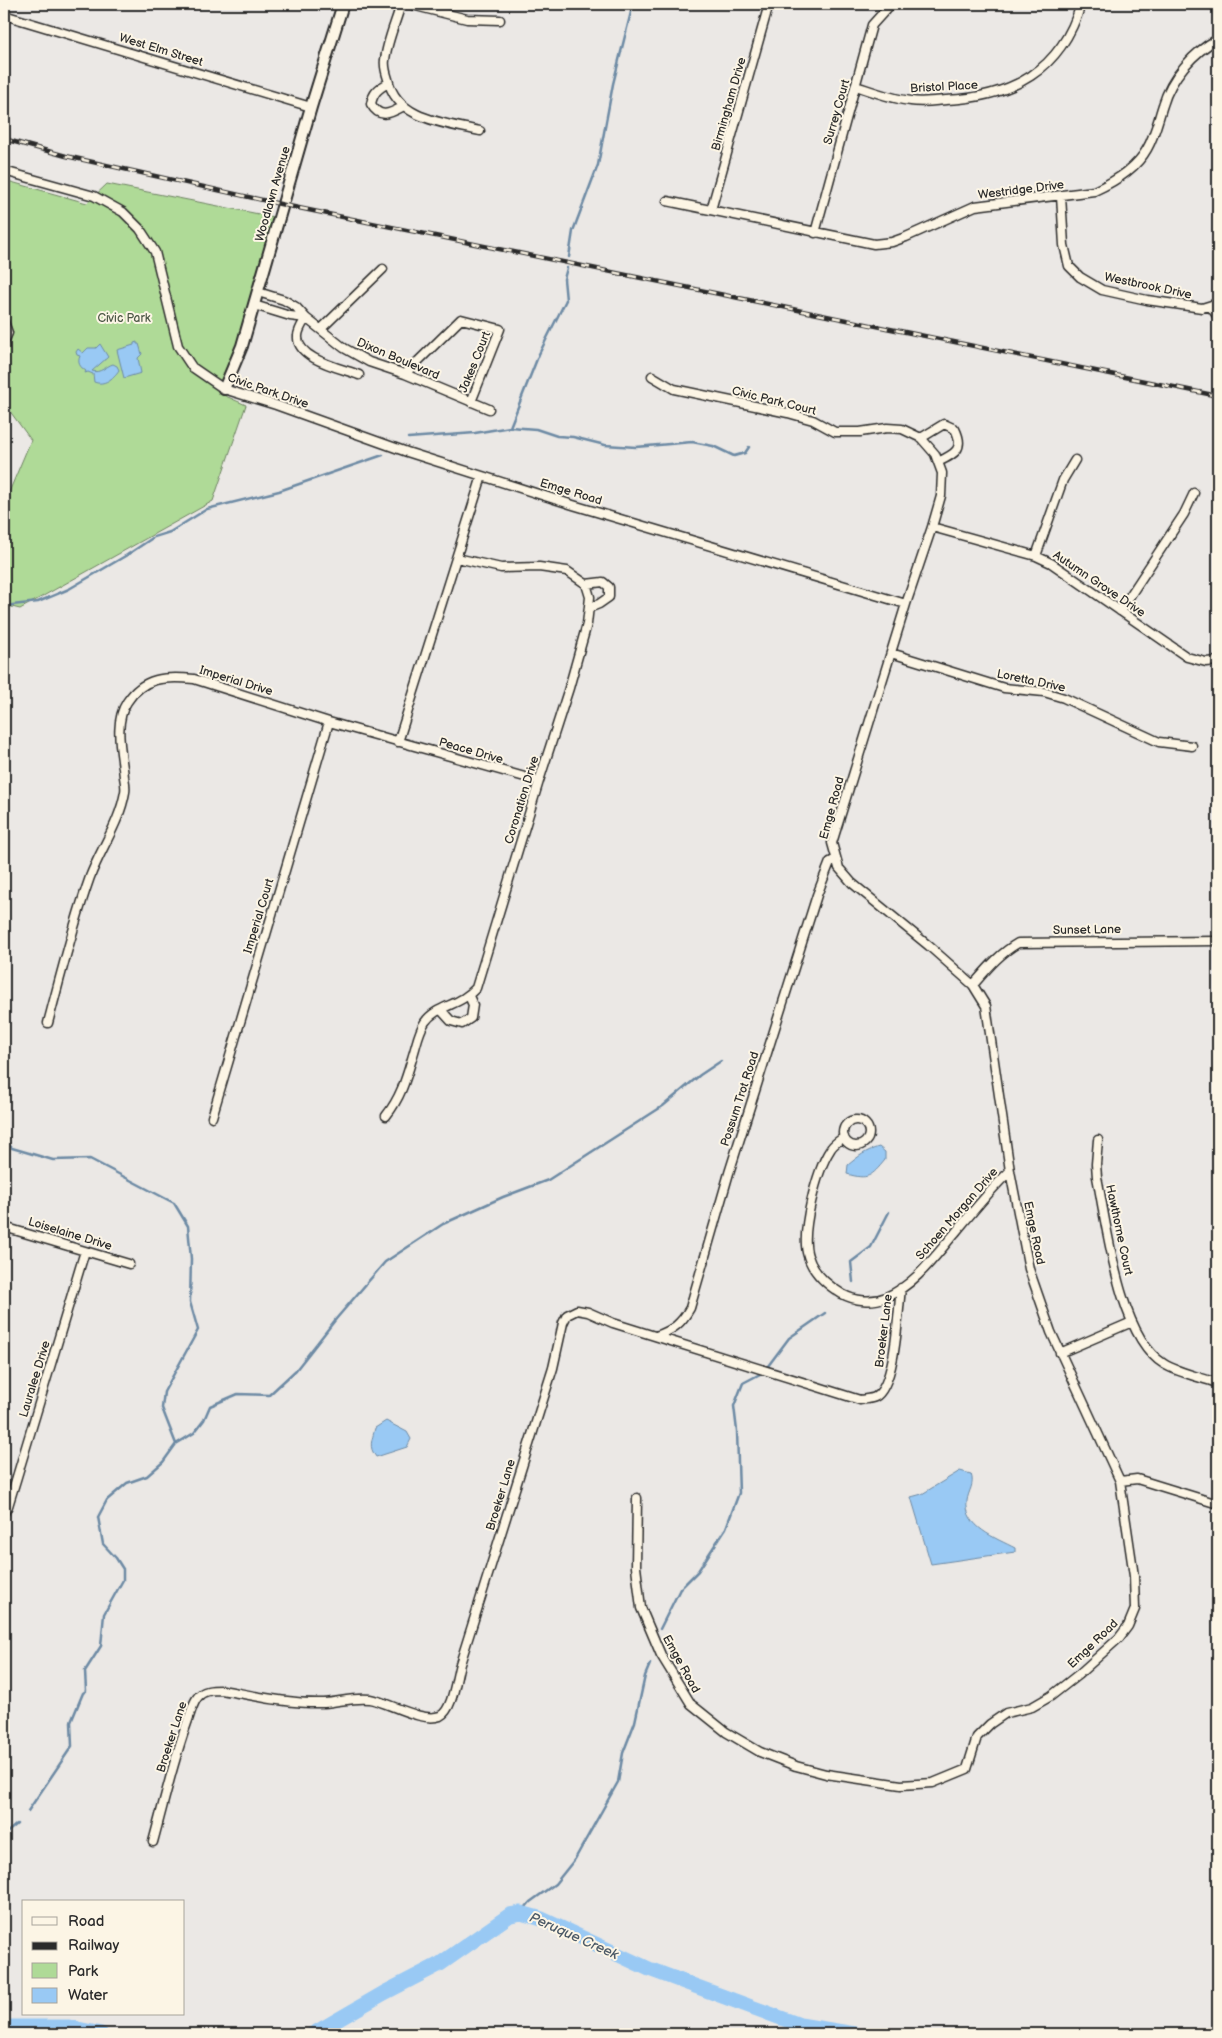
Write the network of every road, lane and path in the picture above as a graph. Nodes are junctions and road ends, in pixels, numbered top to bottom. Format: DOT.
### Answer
graph roads {
  1 [pos="343,4"];
  2 [pos="401,4"];
  3 [pos="408,4"];
  4 [pos="769,4"];
  5 [pos="891,4"];
  6 [pos="1081,4"];
  7 [pos="4,15"];
  8 [pos="500,20"];
  9 [pos="1218,38"];
  10 [pos="388,83"];
  11 [pos="856,86"];
  12 [pos="311,106"];
  13 [pos="404,106"];
  14 [pos="480,131"];
  15 [pos="4,171"];
  16 [pos="1060,196"];
  17 [pos="667,201"];
  18 [pos="711,210"];
  19 [pos="815,232"];
  20 [pos="383,269"];
  21 [pos="258,292"];
  22 [pos="1214,304"];
  23 [pos="254,305"];
  24 [pos="1218,317"];
  25 [pos="306,318"];
  26 [pos="4,322"];
  27 [pos="321,329"];
  28 [pos="4,342"];
  29 [pos="405,374"];
  30 [pos="359,375"];
  31 [pos="652,376"];
  32 [pos="224,389"];
  33 [pos="471,402"];
  34 [pos="489,409"];
  35 [pos="921,438"];
  36 [pos="1075,460"];
  37 [pos="938,462"];
  38 [pos="482,476"];
  39 [pos="1194,493"];
  40 [pos="932,526"];
  41 [pos="1036,556"];
  42 [pos="457,558"];
  43 [pos="586,584"];
  44 [pos="906,604"];
  45 [pos="589,608"];
  46 [pos="1120,611"];
  47 [pos="891,653"];
  48 [pos="1218,661"];
  49 [pos="329,722"];
  50 [pos="398,742"];
  51 [pos="1192,746"];
  52 [pos="539,781"];
  53 [pos="836,859"];
  54 [pos="1218,941"];
  55 [pos="973,985"];
  56 [pos="469,996"];
  57 [pos="440,1010"];
  58 [pos="48,1024"];
  59 [pos="386,1116"];
  60 [pos="212,1117"];
  61 [pos="844,1138"];
  62 [pos="1098,1140"];
  63 [pos="1010,1171"];
  64 [pos="4,1227"];
  65 [pos="85,1251"];
  66 [pos="129,1264"];
  67 [pos="901,1288"];
  68 [pos="1132,1322"];
  69 [pos="656,1336"];
  70 [pos="1060,1353"];
  71 [pos="1214,1382"];
  72 [pos="1120,1481"];
  73 [pos="637,1498"];
  74 [pos="1218,1504"];
  75 [pos="4,1513"];
  76 [pos="153,1842"];
  1 -- 12 [label="street, Woodlawn Avenue"];
  2 -- 10 [label="street"];
  3 -- 8 [label="street"];
  4 -- 18 [label="street, Birmingham Drive"];
  5 -- 11 [label="street, Surrey Court"];
  6 -- 11 [label="street, Bristol Place"];
  7 -- 12 [label="street, West Elm Street"];
  9 -- 16 [label="street, Westridge Drive"];
  10 -- 13 [label="street"];
  10 -- 13 [label="street"];
  11 -- 19 [label="street, Surrey Court"];
  12 -- 21 [label="street, Woodlawn Avenue"];
  13 -- 14 [label="street"];
  15 -- 32 [label="street, Civic Park Drive"];
  16 -- 19 [label="street, Westridge Drive"];
  16 -- 22 [label="street, Westbrook Drive"];
  17 -- 18 [label="street, Westridge Drive"];
  18 -- 19 [label="street, Westridge Drive"];
  20 -- 27 [label="street"];
  21 -- 23 [label="street, Woodlawn Avenue"];
  21 -- 25 [label="street, Dixon Boulevard"];
  22 -- 24 [label="street, Westbrook Drive"];
  23 -- 25 [label="street, Dixon Boulevard"];
  23 -- 32 [label="street, Woodlawn Avenue"];
  25 -- 27 [label="street, Dixon Boulevard"];
  25 -- 30 [label="street"];
  26 -- 28 [label="street"];
  27 -- 29 [label="street, Dixon Boulevard"];
  29 -- 33 [label="street, Dixon Boulevard"];
  29 -- 33 [label="street, Jakes Court"];
  31 -- 35 [label="street, Civic Park Court"];
  32 -- 38 [label="street, Civic Park Drive"];
  33 -- 34 [label="street, Dixon Boulevard"];
  35 -- 37 [label="street, Civic Park Court"];
  35 -- 37 [label="street"];
  36 -- 41 [label="street"];
  37 -- 40 [label="street, Civic Park Court"];
  38 -- 42 [label="street"];
  38 -- 44 [label="street, Emge Road"];
  39 -- 46 [label="street"];
  40 -- 41 [label="street, Autumn Grove Drive"];
  40 -- 44 [label="street, Civic Park Court"];
  41 -- 46 [label="street, Autumn Grove Drive"];
  42 -- 43 [label="street"];
  42 -- 50 [label="street"];
  43 -- 45 [label="street, Coronation Drive"];
  43 -- 45 [label="street"];
  44 -- 47 [label="street, Emge Road"];
  45 -- 52 [label="street, Coronation Drive"];
  46 -- 48 [label="street, Autumn Grove Drive"];
  47 -- 51 [label="street, Loretta Drive"];
  47 -- 53 [label="street, Emge Road"];
  49 -- 50 [label="street, Imperial Drive"];
  49 -- 58 [label="street, Imperial Drive"];
  49 -- 60 [label="street, Imperial Court"];
  50 -- 52 [label="street, Peace Drive"];
  52 -- 56 [label="street, Coronation Drive"];
  53 -- 55 [label="street, Emge Road"];
  53 -- 69 [label="street, Possum Trot Road"];
  54 -- 55 [label="street, Sunset Lane"];
  55 -- 63 [label="street, Emge Road"];
  56 -- 57 [label="street"];
  56 -- 57 [label="street"];
  57 -- 59 [label="street"];
  61 -- 67 [label="street, Schoen Morgan Drive"];
  62 -- 68 [label="street, Hawthorne Court"];
  63 -- 67 [label="street, Schoen Morgan Drive"];
  63 -- 70 [label="street, Emge Road"];
  64 -- 65 [label="street, Loiselaine Drive"];
  65 -- 66 [label="street, Loiselaine Drive"];
  65 -- 75 [label="street, Lauralee Drive"];
  67 -- 69 [label="street, Broeker Lane"];
  68 -- 70 [label="street"];
  68 -- 71 [label="street, Hawthorne Court"];
  69 -- 76 [label="street, Broeker Lane"];
  70 -- 72 [label="street, Emge Road"];
  72 -- 73 [label="street, Emge Road"];
  72 -- 74 [label="street"];
}
